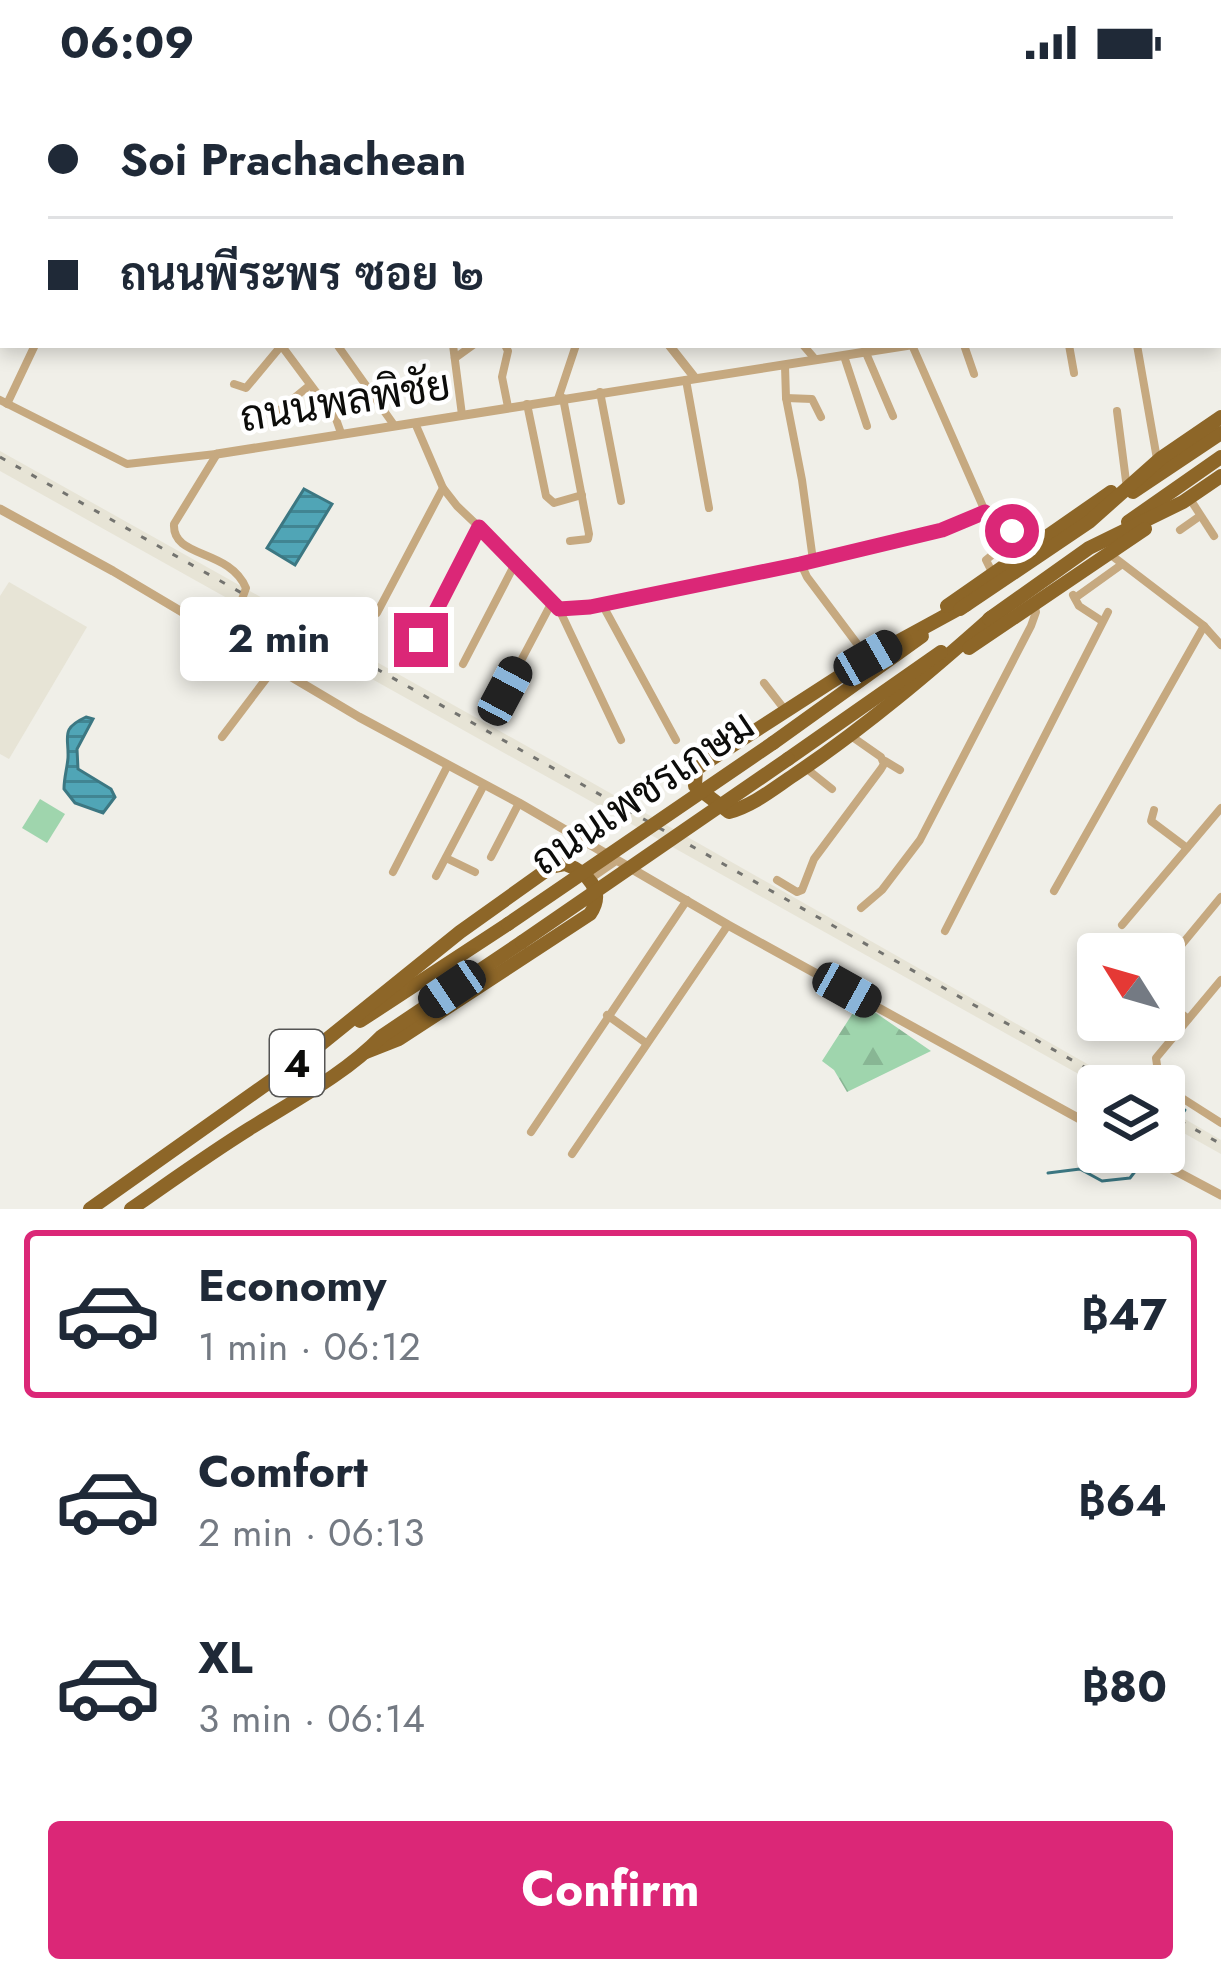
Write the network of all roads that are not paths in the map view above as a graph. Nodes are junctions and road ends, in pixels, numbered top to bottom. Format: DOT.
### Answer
graph roads {
  1 [pos="33,348"];
  2 [pos="279,348"];
  3 [pos="282,348"];
  4 [pos="339,348"];
  5 [pos="453,348"];
  6 [pos="469,348"];
  7 [pos="506,348"];
  8 [pos="575,348"];
  9 [pos="671,348"];
  10 [pos="805,348"];
  11 [pos="894,348"];
  12 [pos="912,348"];
  13 [pos="965,348"];
  14 [pos="1070,348"];
  15 [pos="1138,348"];
  16 [pos="866,353"];
  17 [pos="844,356"];
  18 [pos="454,359"];
  19 [pos="816,361"];
  20 [pos="785,366"];
  21 [pos="974,374"];
  22 [pos="1075,374"];
  23 [pos="690,379"];
  24 [pos="234,383"];
  25 [pos="310,385"];
  26 [pos="599,392"];
  27 [pos="786,398"];
  28 [pos="561,399"];
  29 [pos="4,402"];
  30 [pos="527,404"];
  31 [pos="508,407"];
  32 [pos="1117,411"];
  33 [pos="462,416"];
  34 [pos="892,416"];
  35 [pos="271,417"];
  36 [pos="821,417"];
  37 [pos="1221,417"];
  38 [pos="415,422"];
  39 [pos="394,425"];
  40 [pos="867,426"];
  41 [pos="341,434"];
  42 [pos="1221,434"];
  43 [pos="217,454"];
  44 [pos="1221,457"];
  45 [pos="1159,459"];
  46 [pos="1221,476"];
  47 [pos="1126,481"];
  48 [pos="443,488"];
  49 [pos="582,495"];
  50 [pos="1186,500"];
  51 [pos="621,501"];
  52 [pos="709,508"];
  53 [pos="0,509"];
  54 [pos="985,512"];
  55 [pos="1200,516"];
  56 [pos="1088,522"];
  57 [pos="479,527"];
  58 [pos="1180,530"];
  59 [pos="1012,531"];
  60 [pos="1214,536"];
  61 [pos="570,542"];
  62 [pos="1038,542"];
  63 [pos="1089,548"];
  64 [pos="1115,559"];
  65 [pos="813,560"];
  66 [pos="516,562"];
  67 [pos="800,564"];
  68 [pos="993,574"];
  69 [pos="1065,583"];
  70 [pos="1075,598"];
  71 [pos="602,604"];
  72 [pos="967,604"];
  73 [pos="1034,604"];
  74 [pos="556,605"];
  75 [pos="377,613"];
  76 [pos="992,617"];
  77 [pos="1204,626"];
  78 [pos="218,632"];
  79 [pos="904,637"];
  80 [pos="421,640"];
  81 [pos="1221,646"];
  82 [pos="868,658"];
  83 [pos="463,664"];
  84 [pos="276,666"];
  85 [pos="925,677"];
  86 [pos="764,683"];
  87 [pos="505,691"];
  88 [pos="785,710"];
  89 [pos="850,735"];
  90 [pos="222,737"];
  91 [pos="620,740"];
  92 [pos="676,740"];
  93 [pos="883,760"];
  94 [pos="448,765"];
  95 [pos="806,767"];
  96 [pos="900,770"];
  97 [pos="484,784"];
  98 [pos="832,789"];
  99 [pos="519,803"];
  100 [pos="1221,808"];
  101 [pos="1154,810"];
  102 [pos="1186,848"];
  103 [pos="491,857"];
  104 [pos="446,858"];
  105 [pos="615,861"];
  106 [pos="393,872"];
  107 [pos="475,872"];
  108 [pos="436,876"];
  109 [pos="589,880"];
  110 [pos="777,880"];
  111 [pos="1054,891"];
  112 [pos="1221,897"];
  113 [pos="687,900"];
  114 [pos="860,908"];
  115 [pos="728,925"];
  116 [pos="1122,925"];
  117 [pos="945,931"];
  118 [pos="1185,941"];
  119 [pos="1221,980"];
  120 [pos="607,1016"];
  121 [pos="1185,1017"];
  122 [pos="1188,1019"];
  123 [pos="646,1043"];
  124 [pos="366,1052"];
  125 [pos="300,1061"];
  126 [pos="1158,1065"];
  127 [pos="1185,1100"];
  128 [pos="1077,1117"];
  129 [pos="1221,1123"];
  130 [pos="531,1132"];
  131 [pos="572,1154"];
  132 [pos="1180,1173"];
  133 [pos="1221,1195"];
  134 [pos="90,1209"];
  135 [pos="130,1209"];
  1 -- 29 [label="street"];
  2 -- 24 [label="street"];
  3 -- 25 [label="street"];
  4 -- 39 [label="street"];
  5 -- 18 [label="street"];
  6 -- 18 [label="street"];
  7 -- 31 [label="street"];
  8 -- 28 [label="street"];
  9 -- 23 [label="street"];
  10 -- 19 [label="street"];
  11 -- 16 [label="street, ถนนพลพิชัย"];
  12 -- 54 [label="street"];
  13 -- 21 [label="street"];
  14 -- 22 [label="street"];
  15 -- 45 [label="street"];
  16 -- 17 [label="street, ถนนพลพิชัย"];
  16 -- 34 [label="street"];
  17 -- 19 [label="street, ถนนพลพิชัย"];
  17 -- 40 [label="street"];
  18 -- 33 [label="street"];
  19 -- 20 [label="street, ถนนพลพิชัย"];
  20 -- 23 [label="street, ถนนพลพิชัย"];
  20 -- 27 [label="street"];
  23 -- 26 [label="street, ถนนพลพิชัย"];
  23 -- 52 [label="street"];
  25 -- 35 [label="street"];
  25 -- 41 [label="street"];
  26 -- 28 [label="street, ถนนพลพิชัย"];
  26 -- 51 [label="street"];
  27 -- 36 [label="street"];
  27 -- 65 [label="street"];
  28 -- 30 [label="street, ถนนพลพิชัย"];
  28 -- 49 [label="street"];
  29 -- 43 [label="street"];
  30 -- 31 [label="street, ถนนพลพิชัย"];
  30 -- 49 [label="street"];
  31 -- 33 [label="street, ถนนพลพิชัย"];
  32 -- 47 [label="street"];
  33 -- 38 [label="street, ถนนพลพิชัย"];
  37 -- 45 [label="highway, ถนนเพชรเกษม / 4"];
  38 -- 39 [label="street, ถนนพลพิชัย"];
  38 -- 48 [label="street"];
  39 -- 41 [label="street, ถนนพลพิชัย"];
  41 -- 43 [label="street, ถนนพลพิชัย"];
  42 -- 56 [label="highway"];
  43 -- 78 [label="street"];
  44 -- 63 [label="highway"];
  45 -- 47 [label="highway"];
  45 -- 56 [label="highway, ถนนเพชรเกษม / 4"];
  46 -- 50 [label="highway, ถนนเพชรเกษม / 4"];
  47 -- 62 [label="highway"];
  48 -- 57 [label="street"];
  48 -- 75 [label="street"];
  49 -- 61 [label="street"];
  50 -- 55 [label="street"];
  50 -- 63 [label="highway, ถนนเพชรเกษม / 4"];
  50 -- 64 [label="highway"];
  53 -- 78 [label="street"];
  54 -- 59 [label="street"];
  54 -- 65 [label="street"];
  55 -- 58 [label="street"];
  55 -- 60 [label="street"];
  56 -- 72 [label="highway, ถนนเพชรเกษม / 4"];
  57 -- 66 [label="street"];
  57 -- 80 [label="street"];
  59 -- 62 [label="street"];
  59 -- 68 [label="street"];
  62 -- 68 [label="highway"];
  63 -- 76 [label="highway, ถนนเพชรเกษม / 4"];
  64 -- 69 [label="highway"];
  64 -- 70 [label="street"];
  64 -- 77 [label="street"];
  65 -- 67 [label="street"];
  66 -- 74 [label="street"];
  66 -- 83 [label="street"];
  67 -- 71 [label="street"];
  67 -- 82 [label="street"];
  68 -- 79 [label="highway"];
  69 -- 70 [label="street"];
  69 -- 73 [label="highway"];
  70 -- 117 [label="street"];
  71 -- 74 [label="street"];
  71 -- 92 [label="street"];
  72 -- 79 [label="highway"];
  72 -- 125 [label="highway, ถนนเพชรเกษม / 4, bridge"];
  73 -- 85 [label="highway"];
  73 -- 114 [label="street"];
  74 -- 87 [label="street"];
  74 -- 91 [label="street"];
  76 -- 85 [label="highway"];
  76 -- 124 [label="highway, ถนนเพชรเกษม / 4, bridge"];
  77 -- 81 [label="street"];
  77 -- 111 [label="street"];
  78 -- 84 [label="street"];
  79 -- 82 [label="highway"];
  82 -- 88 [label="highway"];
  84 -- 90 [label="street"];
  84 -- 94 [label="street"];
  85 -- 89 [label="highway"];
  86 -- 88 [label="street"];
  88 -- 95 [label="highway"];
  89 -- 93 [label="street"];
  89 -- 95 [label="highway"];
  93 -- 96 [label="street"];
  93 -- 110 [label="street"];
  94 -- 97 [label="street"];
  94 -- 106 [label="street"];
  95 -- 98 [label="street"];
  97 -- 99 [label="street"];
  97 -- 104 [label="street"];
  99 -- 103 [label="street"];
  99 -- 105 [label="street"];
  100 -- 102 [label="street"];
  101 -- 102 [label="street"];
  102 -- 116 [label="street"];
  104 -- 107 [label="street"];
  104 -- 108 [label="street"];
  105 -- 109 [label="street"];
  105 -- 113 [label="street"];
  109 -- 124 [label="highway"];
  109 -- 125 [label="highway"];
  112 -- 118 [label="street"];
  113 -- 115 [label="street"];
  113 -- 120 [label="street"];
  115 -- 123 [label="street"];
  115 -- 128 [label="street"];
  119 -- 122 [label="street"];
  120 -- 123 [label="street"];
  120 -- 130 [label="street"];
  121 -- 122 [label="street"];
  122 -- 126 [label="street"];
  123 -- 131 [label="street"];
  124 -- 135 [label="highway, ถนนเพชรเกษม / 4"];
  125 -- 134 [label="highway, ถนนเพชรเกษม / 4"];
  127 -- 129 [label="street"];
  132 -- 133 [label="street"];
}
